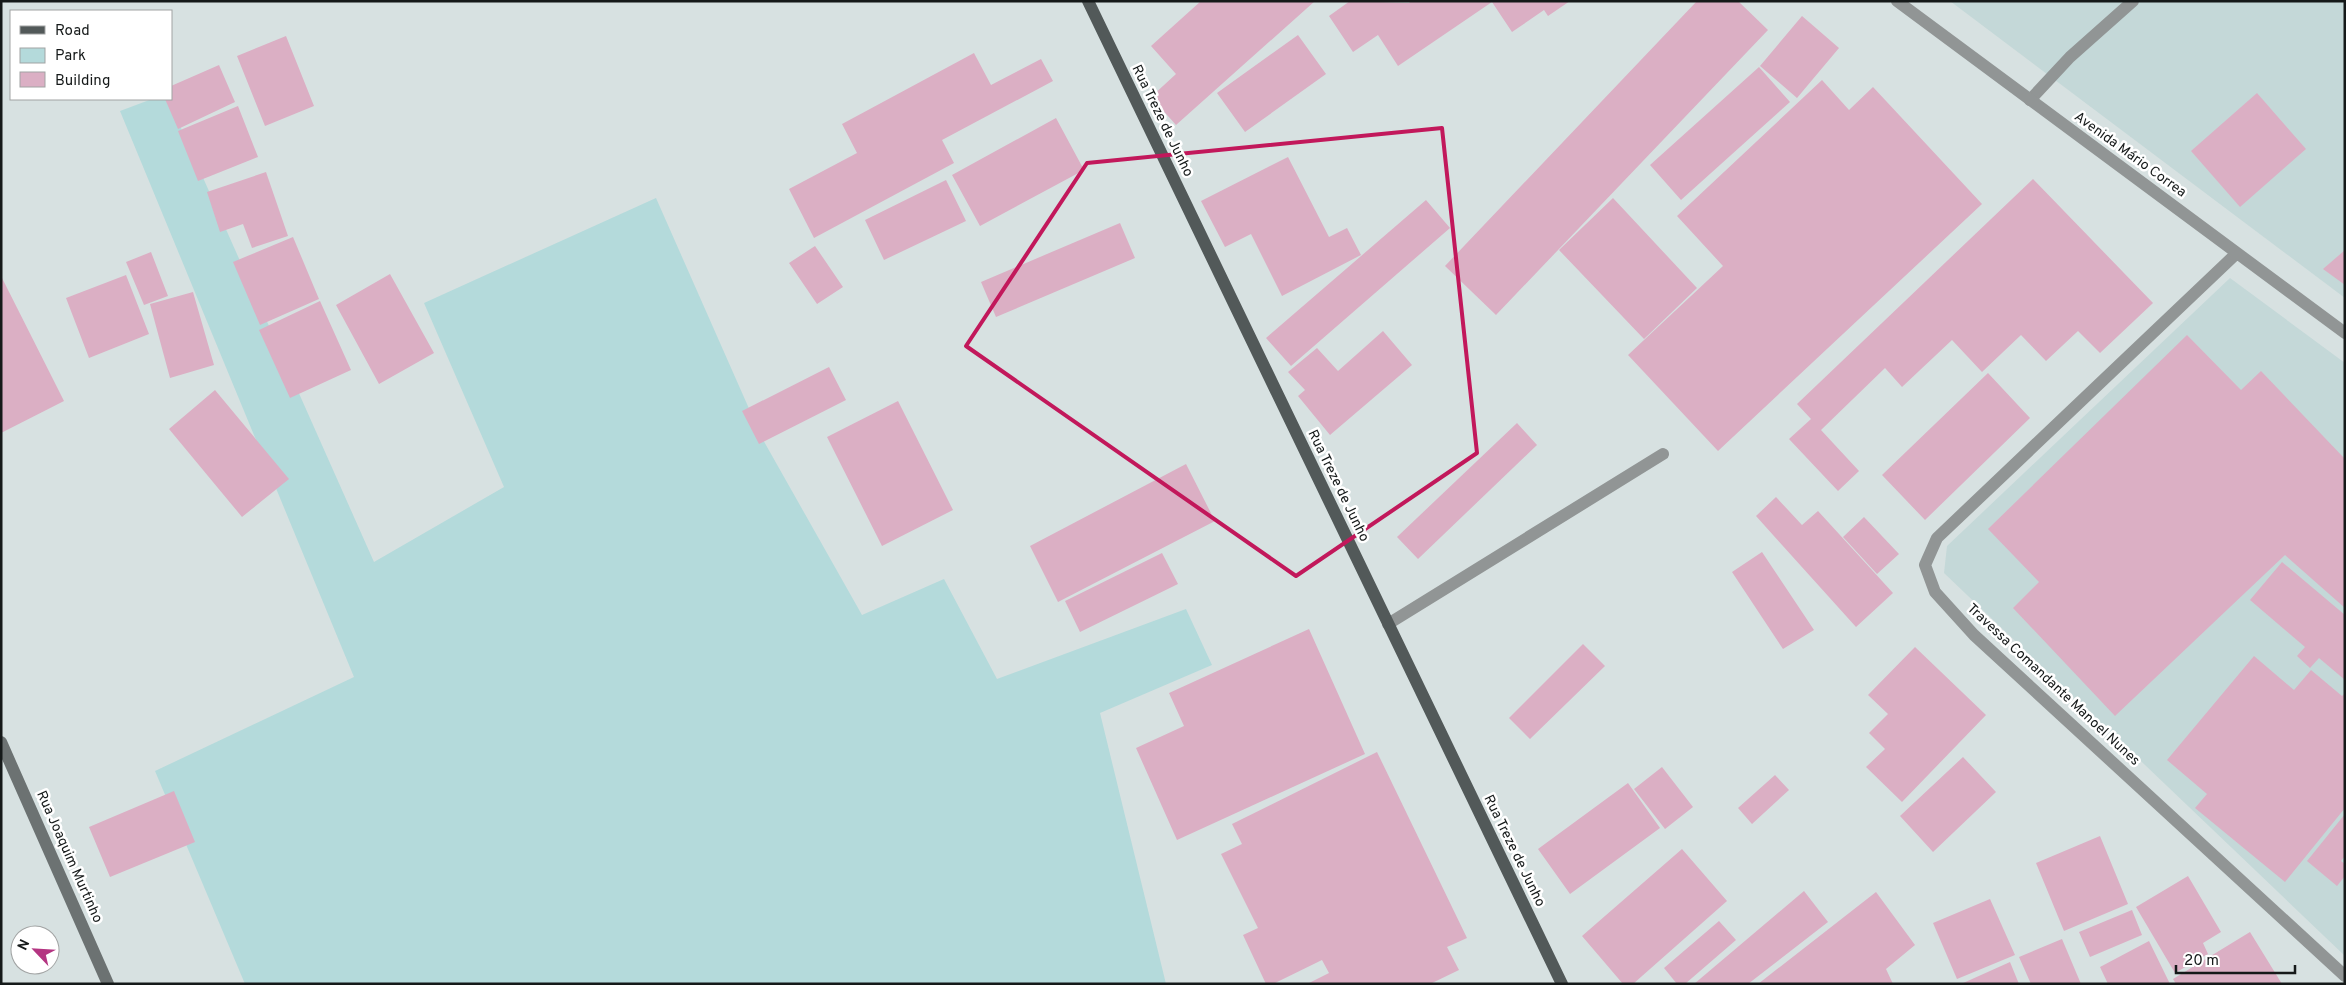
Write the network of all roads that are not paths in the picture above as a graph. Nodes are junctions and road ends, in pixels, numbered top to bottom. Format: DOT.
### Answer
graph roads {
  1 [pos="1088,1"];
  2 [pos="1897,1"];
  3 [pos="2133,1"];
  4 [pos="2030,100"];
  5 [pos="2237,253"];
  6 [pos="2345,333"];
  7 [pos="1663,454"];
  8 [pos="1388,624"];
  9 [pos="1,742"];
  10 [pos="2345,976"];
  11 [pos="108,984"];
  12 [pos="1562,984"];
  1 -- 8 [label="main road, Rua Treze de Junho"];
  2 -- 4 [label="street, Avenida Mário Correa"];
  3 -- 4 [label="street"];
  4 -- 5 [label="street, Avenida Mário Correa"];
  5 -- 6 [label="street, Avenida Mário Correa"];
  5 -- 10 [label="street, Travessa Comandante Manoel Nunes"];
  7 -- 8 [label="street"];
  8 -- 12 [label="main road, Rua Treze de Junho"];
  9 -- 11 [label="street, Rua Joaquim Murtinho"];
}
